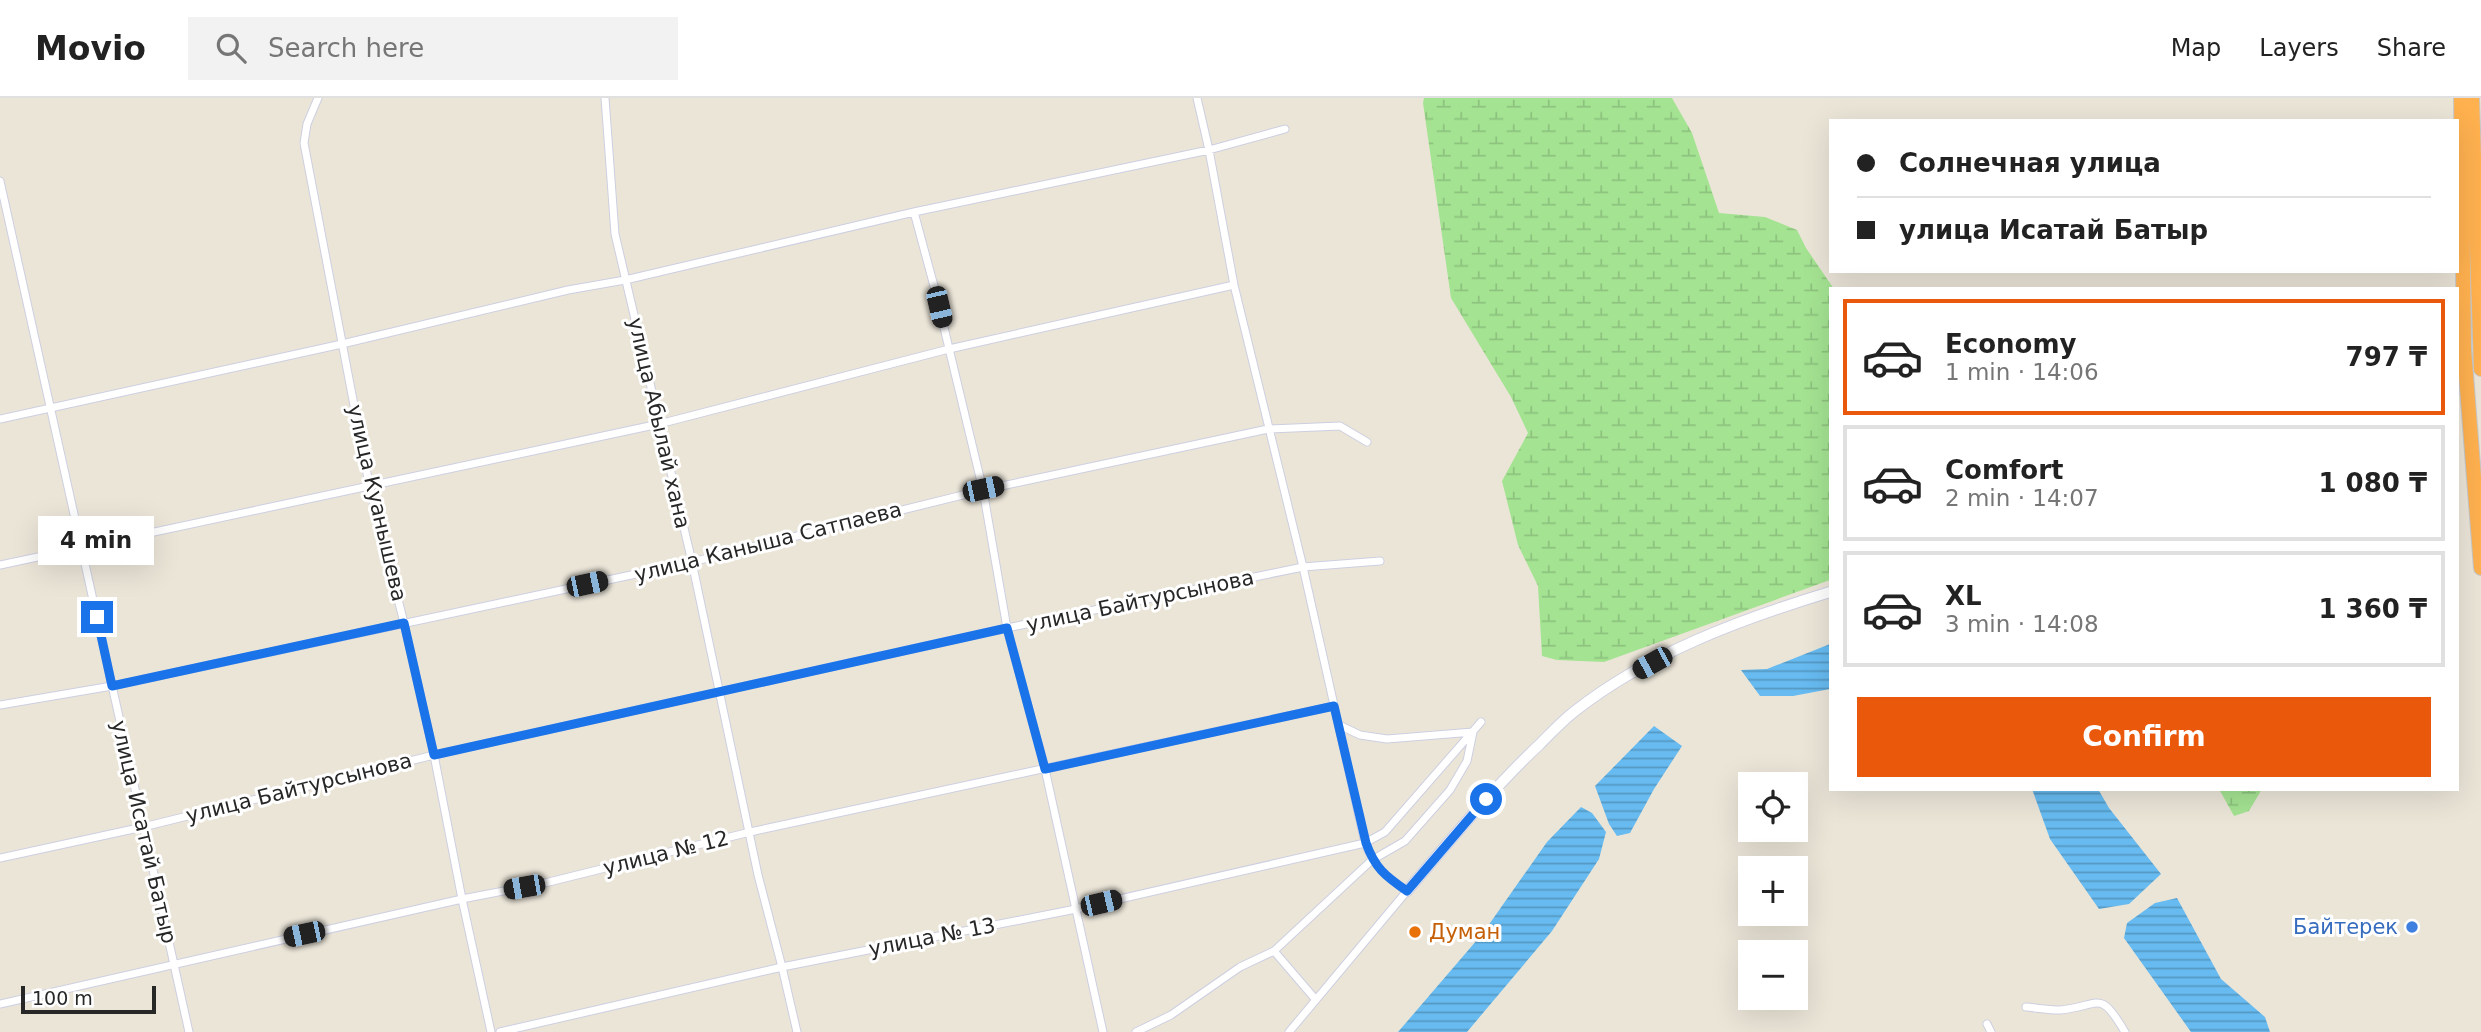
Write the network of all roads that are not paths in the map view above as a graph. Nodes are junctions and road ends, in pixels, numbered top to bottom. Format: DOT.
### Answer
graph roads {
  1 [pos="318,98"];
  2 [pos="605,98"];
  3 [pos="1196,98"];
  4 [pos="2461,98"];
  5 [pos="2472,98"];
  6 [pos="1285,129"];
  7 [pos="1209,150"];
  8 [pos="0,181"];
  9 [pos="914,212"];
  10 [pos="625,280"];
  11 [pos="1234,285"];
  12 [pos="342,344"];
  13 [pos="2479,345"];
  14 [pos="949,349"];
  15 [pos="2461,352"];
  16 [pos="2481,369"];
  17 [pos="52,409"];
  18 [pos="0,419"];
  19 [pos="659,424"];
  20 [pos="1268,429"];
  21 [pos="1367,442"];
  22 [pos="369,484"];
  23 [pos="983,489"];
  24 [pos="81,547"];
  25 [pos="1380,561"];
  26 [pos="692,562"];
  27 [pos="0,565"];
  28 [pos="1303,567"];
  29 [pos="2481,568"];
  30 [pos="1829,592"];
  31 [pos="404,623"];
  32 [pos="1007,628"];
  33 [pos="112,686"];
  34 [pos="719,692"];
  35 [pos="0,705"];
  36 [pos="1334,706"];
  37 [pos="1481,722"];
  38 [pos="1339,725"];
  39 [pos="1474,732"];
  40 [pos="434,755"];
  41 [pos="1045,769"];
  42 [pos="143,827"];
  43 [pos="750,832"];
  44 [pos="1366,843"];
  45 [pos="0,858"];
  46 [pos="1372,860"];
  47 [pos="1407,891"];
  48 [pos="462,899"];
  49 [pos="1076,909"];
  50 [pos="1274,951"];
  51 [pos="173,963"];
  52 [pos="782,967"];
  53 [pos="1316,1000"];
  54 [pos="0,1004"];
  55 [pos="2026,1007"];
  56 [pos="189,1032"];
  57 [pos="491,1032"];
  58 [pos="500,1032"];
  59 [pos="797,1032"];
  60 [pos="1103,1032"];
  61 [pos="1136,1032"];
  62 [pos="1289,1032"];
  63 [pos="2125,1032"];
  1 -- 12 [label="street, улица Куанышева"];
  2 -- 10 [label="street, улица Абылай хана"];
  3 -- 7 [label="street"];
  4 -- 15 [label="highway"];
  5 -- 13 [label="highway"];
  6 -- 7 [label="street"];
  7 -- 9 [label="street"];
  7 -- 11 [label="street"];
  8 -- 17 [label="street, улица Исатай Батыр"];
  9 -- 10 [label="street"];
  9 -- 14 [label="street"];
  10 -- 12 [label="street"];
  10 -- 19 [label="street, улица Абылай хана"];
  11 -- 14 [label="street"];
  11 -- 20 [label="street"];
  12 -- 17 [label="street"];
  12 -- 22 [label="street, улица Куанышева"];
  13 -- 15 [label="street"];
  13 -- 16 [label="highway"];
  14 -- 19 [label="street"];
  14 -- 23 [label="street"];
  15 -- 29 [label="highway"];
  17 -- 18 [label="street"];
  17 -- 24 [label="street, улица Исатай Батыр"];
  19 -- 22 [label="street"];
  19 -- 26 [label="street, улица Абылай хана"];
  20 -- 21 [label="street, улица Каныша Сатпаева"];
  20 -- 23 [label="street, улица Каныша Сатпаева"];
  20 -- 28 [label="street"];
  22 -- 24 [label="street"];
  22 -- 31 [label="street, улица Куанышева"];
  23 -- 26 [label="street, улица Каныша Сатпаева"];
  23 -- 32 [label="street"];
  24 -- 27 [label="street"];
  24 -- 33 [label="street, улица Исатай Батыр"];
  25 -- 28 [label="street, улица Байтурсынова"];
  26 -- 31 [label="street, улица Каныша Сатпаева"];
  26 -- 34 [label="street, улица Абылай хана"];
  28 -- 32 [label="street, улица Байтурсынова"];
  28 -- 36 [label="street"];
  30 -- 47 [label="street"];
  31 -- 33 [label="street, улица Каныша Сатпаева"];
  31 -- 40 [label="street, улица Куанышева"];
  32 -- 34 [label="street, улица Байтурсынова"];
  32 -- 41 [label="street"];
  33 -- 35 [label="street, улица Каныша Сатпаева"];
  33 -- 42 [label="street, улица Исатай Батыр"];
  34 -- 40 [label="street, улица Байтурсынова"];
  34 -- 43 [label="street, улица Абылай хана"];
  36 -- 38 [label="street"];
  36 -- 41 [label="street, улица № 12"];
  37 -- 39 [label="street"];
  38 -- 39 [label="street"];
  38 -- 44 [label="street"];
  39 -- 44 [label="street"];
  39 -- 46 [label="street"];
  40 -- 42 [label="street, улица Байтурсынова"];
  40 -- 48 [label="street, улица Куанышева"];
  41 -- 43 [label="street, улица № 12"];
  41 -- 49 [label="street"];
  42 -- 45 [label="street, улица Байтурсынова"];
  42 -- 51 [label="street, улица Исатай Батыр"];
  43 -- 48 [label="street, улица № 12"];
  43 -- 52 [label="street, улица Абылай хана"];
  44 -- 46 [label="street"];
  44 -- 49 [label="street, улица № 13"];
  46 -- 47 [label="street"];
  46 -- 50 [label="street"];
  47 -- 53 [label="street"];
  48 -- 51 [label="street, улица № 12"];
  48 -- 57 [label="street, улица Куанышева"];
  49 -- 52 [label="street, улица № 13"];
  49 -- 60 [label="street"];
  50 -- 53 [label="street"];
  50 -- 61 [label="street"];
  51 -- 54 [label="street, улица № 12"];
  51 -- 56 [label="street, улица Исатай Батыр"];
  52 -- 58 [label="street, улица № 13"];
  52 -- 59 [label="street, улица Абылай хана"];
  53 -- 62 [label="street"];
  55 -- 63 [label="street"];
}
